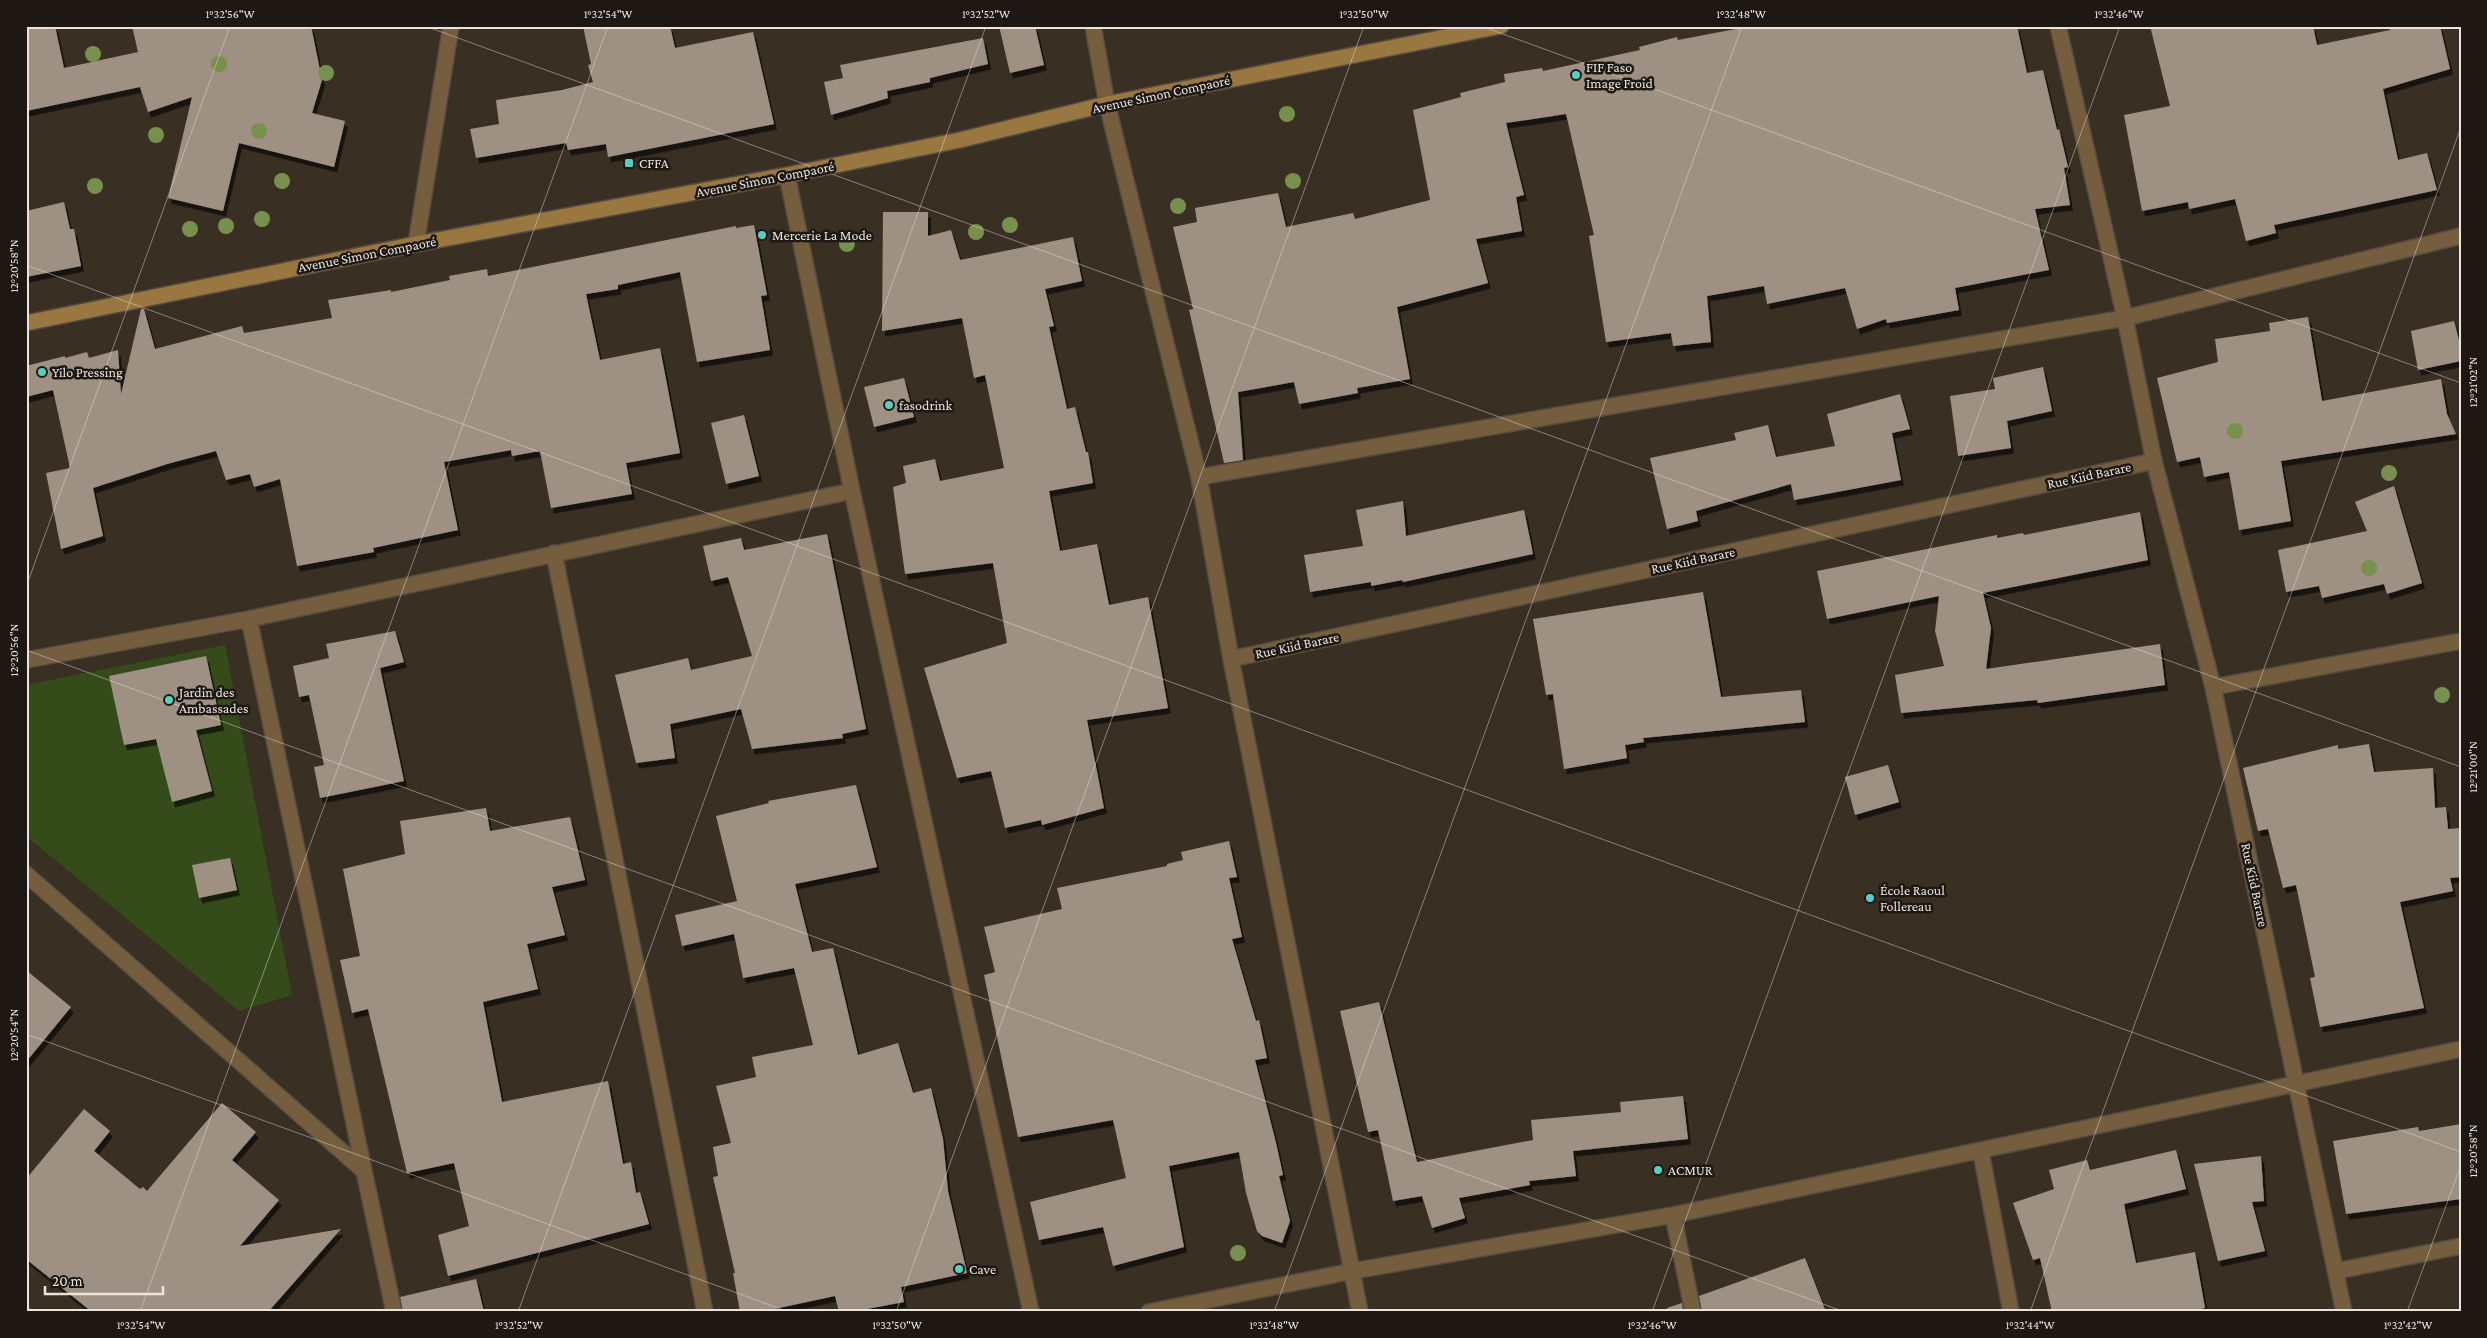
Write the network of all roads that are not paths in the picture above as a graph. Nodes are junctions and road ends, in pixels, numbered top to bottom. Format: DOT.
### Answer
graph roads {
  1 [pos="451,26"];
  2 [pos="1093,26"];
  3 [pos="1502,26"];
  4 [pos="2058,26"];
  5 [pos="1106,104"];
  6 [pos="787,175"];
  7 [pos="2461,236"];
  8 [pos="416,244"];
  9 [pos="2124,318"];
  10 [pos="26,323"];
  11 [pos="2154,460"];
  12 [pos="1199,477"];
  13 [pos="852,491"];
  14 [pos="554,553"];
  15 [pos="249,619"];
  16 [pos="2461,641"];
  17 [pos="1231,659"];
  18 [pos="26,660"];
  19 [pos="2213,687"];
  20 [pos="26,874"];
  21 [pos="2461,1049"];
  22 [pos="2296,1082"];
  23 [pos="1982,1152"];
  24 [pos="364,1171"];
  25 [pos="1673,1215"];
  26 [pos="2461,1246"];
  27 [pos="1353,1271"];
  28 [pos="2336,1271"];
  29 [pos="394,1312"];
  30 [pos="705,1312"];
  31 [pos="1031,1312"];
  32 [pos="1149,1312"];
  33 [pos="1360,1312"];
  34 [pos="1693,1312"];
  35 [pos="2011,1312"];
  36 [pos="2344,1312"];
  1 -- 8 [label="street"];
  2 -- 5 [label="street"];
  3 -- 5 [label="street, Avenue Simon Compaoré"];
  4 -- 9 [label="street, Rue Kiid Barare"];
  5 -- 6 [label="street, Avenue Simon Compaoré"];
  5 -- 12 [label="street"];
  6 -- 8 [label="street, Avenue Simon Compaoré"];
  6 -- 13 [label="street"];
  7 -- 9 [label="street"];
  8 -- 10 [label="street, Avenue Simon Compaoré"];
  9 -- 11 [label="street, Rue Kiid Barare"];
  9 -- 12 [label="street"];
  11 -- 17 [label="street, Rue Kiid Barare"];
  11 -- 19 [label="street, Rue Kiid Barare"];
  12 -- 17 [label="street"];
  13 -- 14 [label="street"];
  13 -- 31 [label="street"];
  14 -- 15 [label="street"];
  14 -- 30 [label="street"];
  15 -- 18 [label="street"];
  15 -- 24 [label="street"];
  16 -- 19 [label="street"];
  17 -- 27 [label="street"];
  19 -- 22 [label="street, Rue Kiid Barare"];
  20 -- 24 [label="street"];
  21 -- 22 [label="street"];
  22 -- 23 [label="street"];
  22 -- 28 [label="street, Rue Kiid Barare"];
  23 -- 25 [label="street"];
  23 -- 35 [label="street"];
  24 -- 29 [label="street"];
  25 -- 27 [label="street"];
  25 -- 34 [label="street"];
  26 -- 28 [label="street"];
  27 -- 32 [label="street"];
  27 -- 33 [label="street"];
  28 -- 36 [label="street, Rue Kiid Barare"];
}
